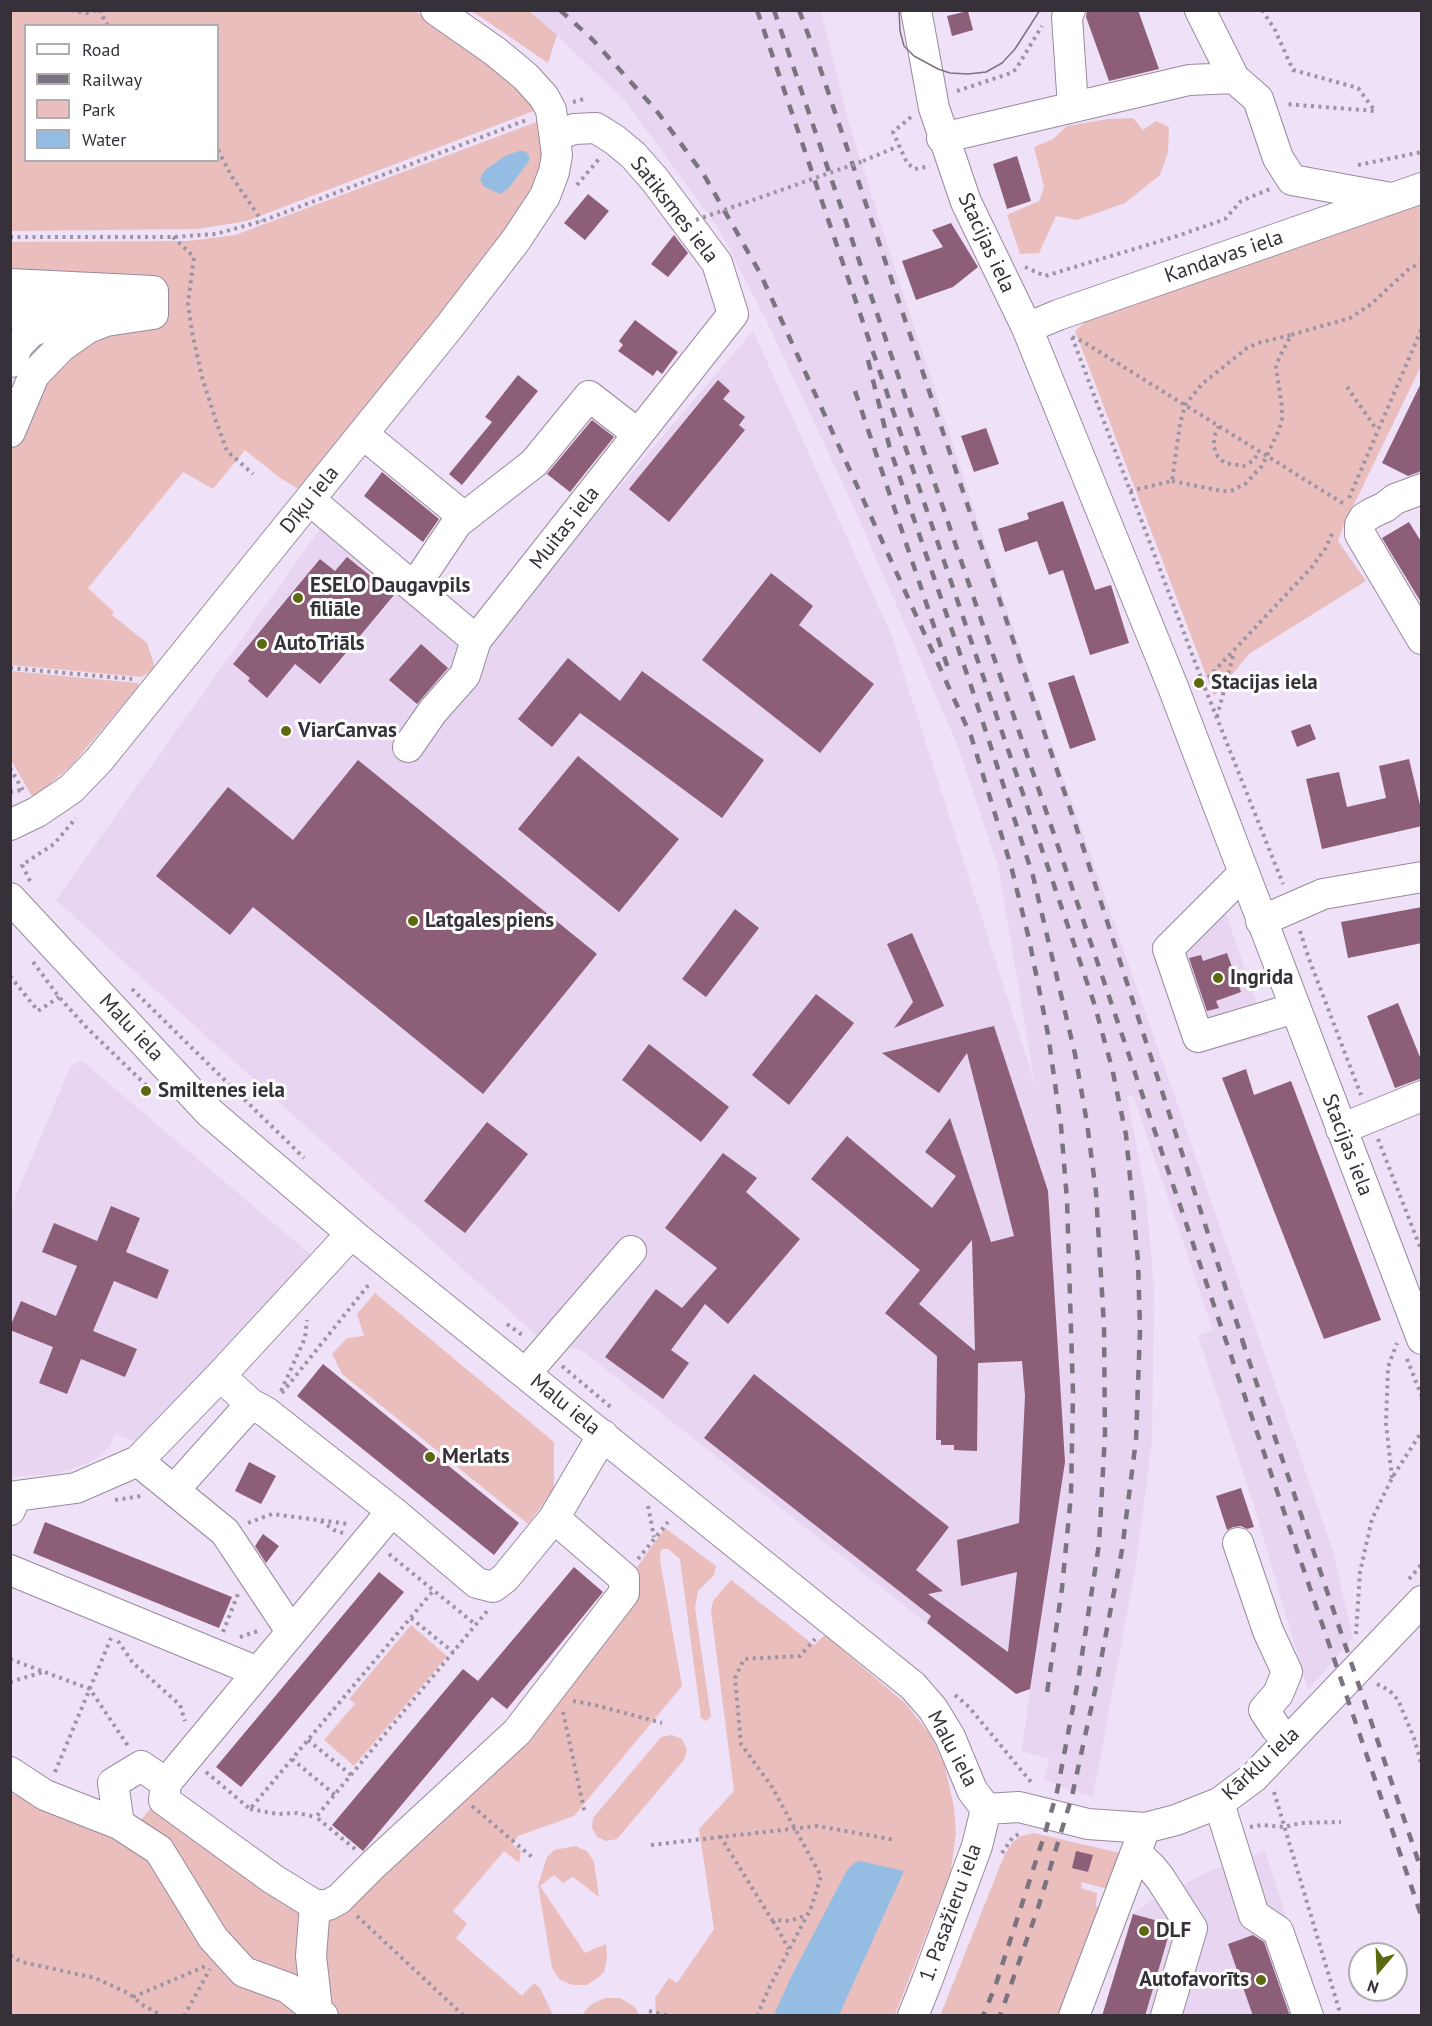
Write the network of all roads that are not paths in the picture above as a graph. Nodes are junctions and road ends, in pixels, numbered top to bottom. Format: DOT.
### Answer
graph roads {
  1 [pos="436,10"];
  2 [pos="916,10"];
  3 [pos="1200,10"];
  4 [pos="1058,15"];
  5 [pos="1234,78"];
  6 [pos="1073,107"];
  7 [pos="545,127"];
  8 [pos="942,138"];
  9 [pos="1422,188"];
  10 [pos="1391,198"];
  11 [pos="10,284"];
  12 [pos="153,301"];
  13 [pos="10,314"];
  14 [pos="733,314"];
  15 [pos="1027,328"];
  16 [pos="10,358"];
  17 [pos="11,363"];
  18 [pos="10,432"];
  19 [pos="363,434"];
  20 [pos="638,434"];
  21 [pos="1422,489"];
  22 [pos="310,500"];
  23 [pos="465,517"];
  24 [pos="414,587"];
  25 [pos="1422,639"];
  26 [pos="476,640"];
  27 [pos="408,747"];
  28 [pos="10,825"];
  29 [pos="1243,873"];
  30 [pos="1422,876"];
  31 [pos="21,890"];
  32 [pos="1262,921"];
  33 [pos="1295,1008"];
  34 [pos="1422,1095"];
  35 [pos="1341,1129"];
  36 [pos="351,1234"];
  37 [pos="631,1251"];
  38 [pos="1410,1338"];
  39 [pos="535,1363"];
  40 [pos="220,1376"];
  41 [pos="251,1404"];
  42 [pos="603,1435"];
  43 [pos="138,1461"];
  44 [pos="174,1490"];
  45 [pos="12,1500"];
  46 [pos="554,1518"];
  47 [pos="380,1525"];
  48 [pos="1238,1543"];
  49 [pos="10,1570"];
  50 [pos="1413,1593"];
  51 [pos="288,1628"];
  52 [pos="258,1672"];
  53 [pos="1288,1741"];
  54 [pos="10,1772"];
  55 [pos="157,1783"];
  56 [pos="1219,1803"];
  57 [pos="986,1809"];
  58 [pos="119,1824"];
  59 [pos="1140,1841"];
  60 [pos="159,1850"];
  61 [pos="327,1902"];
  62 [pos="320,2012"];
  63 [pos="913,2016"];
  64 [pos="1074,2016"];
  65 [pos="1166,2016"];
  66 [pos="1308,2016"];
  1 -- 7 [label="street"];
  2 -- 8 [label="street, Stacijas iela"];
  3 -- 5 [label="street"];
  4 -- 6 [label="street"];
  5 -- 6 [label="street"];
  5 -- 10 [label="street"];
  6 -- 8 [label="street"];
  7 -- 14 [label="street, Satiksmes iela"];
  7 -- 19 [label="street, Dīķu iela"];
  8 -- 15 [label="street, Stacijas iela"];
  9 -- 10 [label="street, Kandavas iela"];
  10 -- 15 [label="street, Kandavas iela"];
  11 -- 12 [label="street"];
  12 -- 13 [label="street"];
  12 -- 17 [label="street"];
  12 -- 18 [label="street"];
  14 -- 20 [label="street, Muitas iela"];
  15 -- 29 [label="street, Stacijas iela"];
  16 -- 17 [label="street"];
  19 -- 22 [label="street, Dīķu iela"];
  19 -- 23 [label="street"];
  20 -- 23 [label="street"];
  20 -- 26 [label="street, Muitas iela"];
  21 -- 25 [label="street"];
  22 -- 24 [label="street"];
  22 -- 28 [label="street, Dīķu iela"];
  23 -- 24 [label="street"];
  24 -- 26 [label="street"];
  26 -- 27 [label="street, Muitas iela"];
  29 -- 32 [label="street, Stacijas iela"];
  29 -- 33 [label="street"];
  30 -- 32 [label="street"];
  31 -- 36 [label="street, Malu iela"];
  32 -- 33 [label="street, Stacijas iela"];
  33 -- 35 [label="street, Stacijas iela"];
  34 -- 35 [label="street"];
  35 -- 38 [label="street, Stacijas iela"];
  36 -- 39 [label="street, Malu iela"];
  36 -- 40 [label="street"];
  37 -- 39 [label="street"];
  39 -- 42 [label="street, Malu iela"];
  40 -- 41 [label="street"];
  40 -- 43 [label="street"];
  41 -- 44 [label="street"];
  41 -- 47 [label="street"];
  42 -- 46 [label="street"];
  42 -- 57 [label="street, Malu iela"];
  43 -- 44 [label="street"];
  43 -- 45 [label="street"];
  44 -- 51 [label="street"];
  46 -- 47 [label="street"];
  46 -- 61 [label="street"];
  47 -- 51 [label="street"];
  48 -- 53 [label="street"];
  49 -- 52 [label="street"];
  50 -- 53 [label="street, Kārklu iela"];
  51 -- 52 [label="street"];
  52 -- 55 [label="street"];
  53 -- 56 [label="street, Kārklu iela"];
  54 -- 58 [label="street"];
  55 -- 58 [label="street"];
  55 -- 60 [label="street"];
  55 -- 61 [label="street"];
  56 -- 59 [label="street, Kārklu iela"];
  56 -- 66 [label="street"];
  57 -- 59 [label="street, Malu iela"];
  57 -- 63 [label="street, 1. Pasažieru iela"];
  58 -- 60 [label="street"];
  59 -- 64 [label="street"];
  59 -- 65 [label="street"];
  60 -- 62 [label="street"];
  61 -- 62 [label="street"];
}
